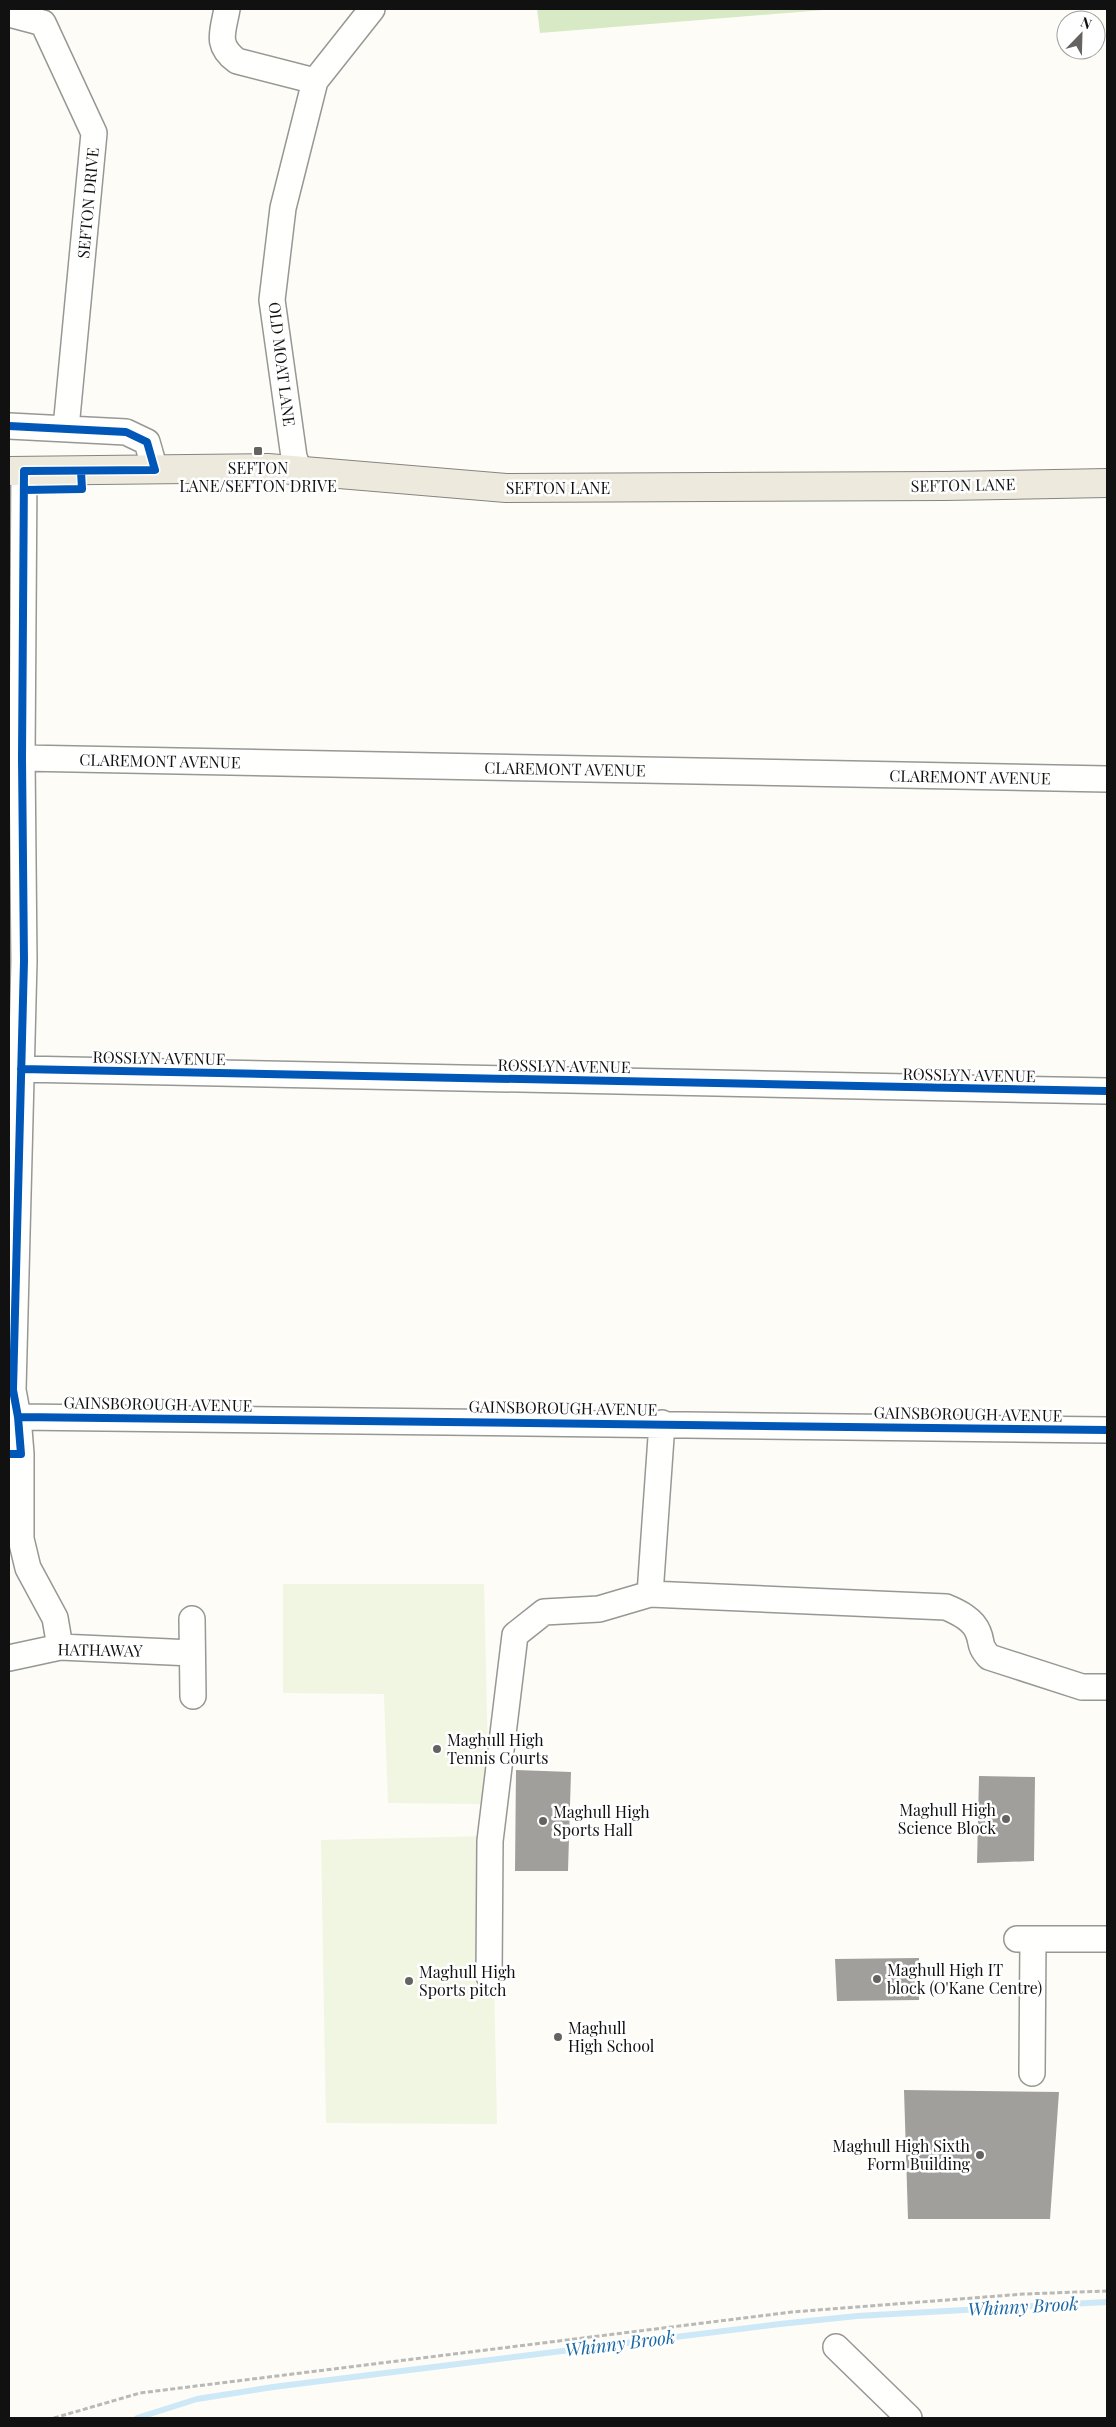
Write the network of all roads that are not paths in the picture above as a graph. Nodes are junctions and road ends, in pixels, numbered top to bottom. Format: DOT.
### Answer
graph roads {
  1 [pos="227,9"];
  2 [pos="372,9"];
  3 [pos="9,14"];
  4 [pos="315,81"];
  5 [pos="9,426"];
  6 [pos="66,428"];
  7 [pos="154,470"];
  8 [pos="299,470"];
  9 [pos="17,471"];
  10 [pos="1107,482"];
  11 [pos="16,513"];
  12 [pos="22,758"];
  13 [pos="1107,779"];
  14 [pos="16,878"];
  15 [pos="16,961"];
  16 [pos="21,1069"];
  17 [pos="1107,1091"];
  18 [pos="13,1229"];
  19 [pos="18,1416"];
  20 [pos="662,1423"];
  21 [pos="1107,1430"];
  22 [pos="15,1454"];
  23 [pos="650,1594"];
  24 [pos="192,1619"];
  25 [pos="60,1648"];
  26 [pos="192,1653"];
  27 [pos="9,1658"];
  28 [pos="1107,1687"];
  29 [pos="192,1696"];
  30 [pos="1107,1939"];
  31 [pos="489,1976"];
  32 [pos="1032,2073"];
  33 [pos="836,2347"];
  34 [pos="909,2418"];
  1 -- 4 [label="street"];
  2 -- 4 [label="street"];
  3 -- 6 [label="street, SEFTON DRIVE"];
  4 -- 8 [label="street, OLD MOAT LANE"];
  5 -- 6 [label="street"];
  6 -- 7 [label="street"];
  7 -- 8 [label="main road, SEFTON LANE"];
  7 -- 9 [label="main road, SEFTON LANE"];
  8 -- 10 [label="main road, SEFTON LANE"];
  9 -- 11 [label="street"];
  11 -- 12 [label="street"];
  12 -- 13 [label="street, CLAREMONT AVENUE"];
  12 -- 14 [label="street"];
  14 -- 15 [label="street"];
  15 -- 16 [label="street"];
  16 -- 17 [label="street, ROSSLYN AVENUE"];
  16 -- 18 [label="street"];
  18 -- 19 [label="street"];
  19 -- 20 [label="street, GAINSBOROUGH AVENUE"];
  19 -- 22 [label="street"];
  20 -- 21 [label="street, GAINSBOROUGH AVENUE"];
  20 -- 23 [label="street"];
  22 -- 25 [label="street"];
  23 -- 28 [label="street"];
  23 -- 31 [label="street"];
  24 -- 26 [label="street"];
  25 -- 26 [label="street, HATHAWAY"];
  25 -- 27 [label="street, HATHAWAY"];
  26 -- 29 [label="street"];
  30 -- 32 [label="street"];
  33 -- 34 [label="street"];
}
